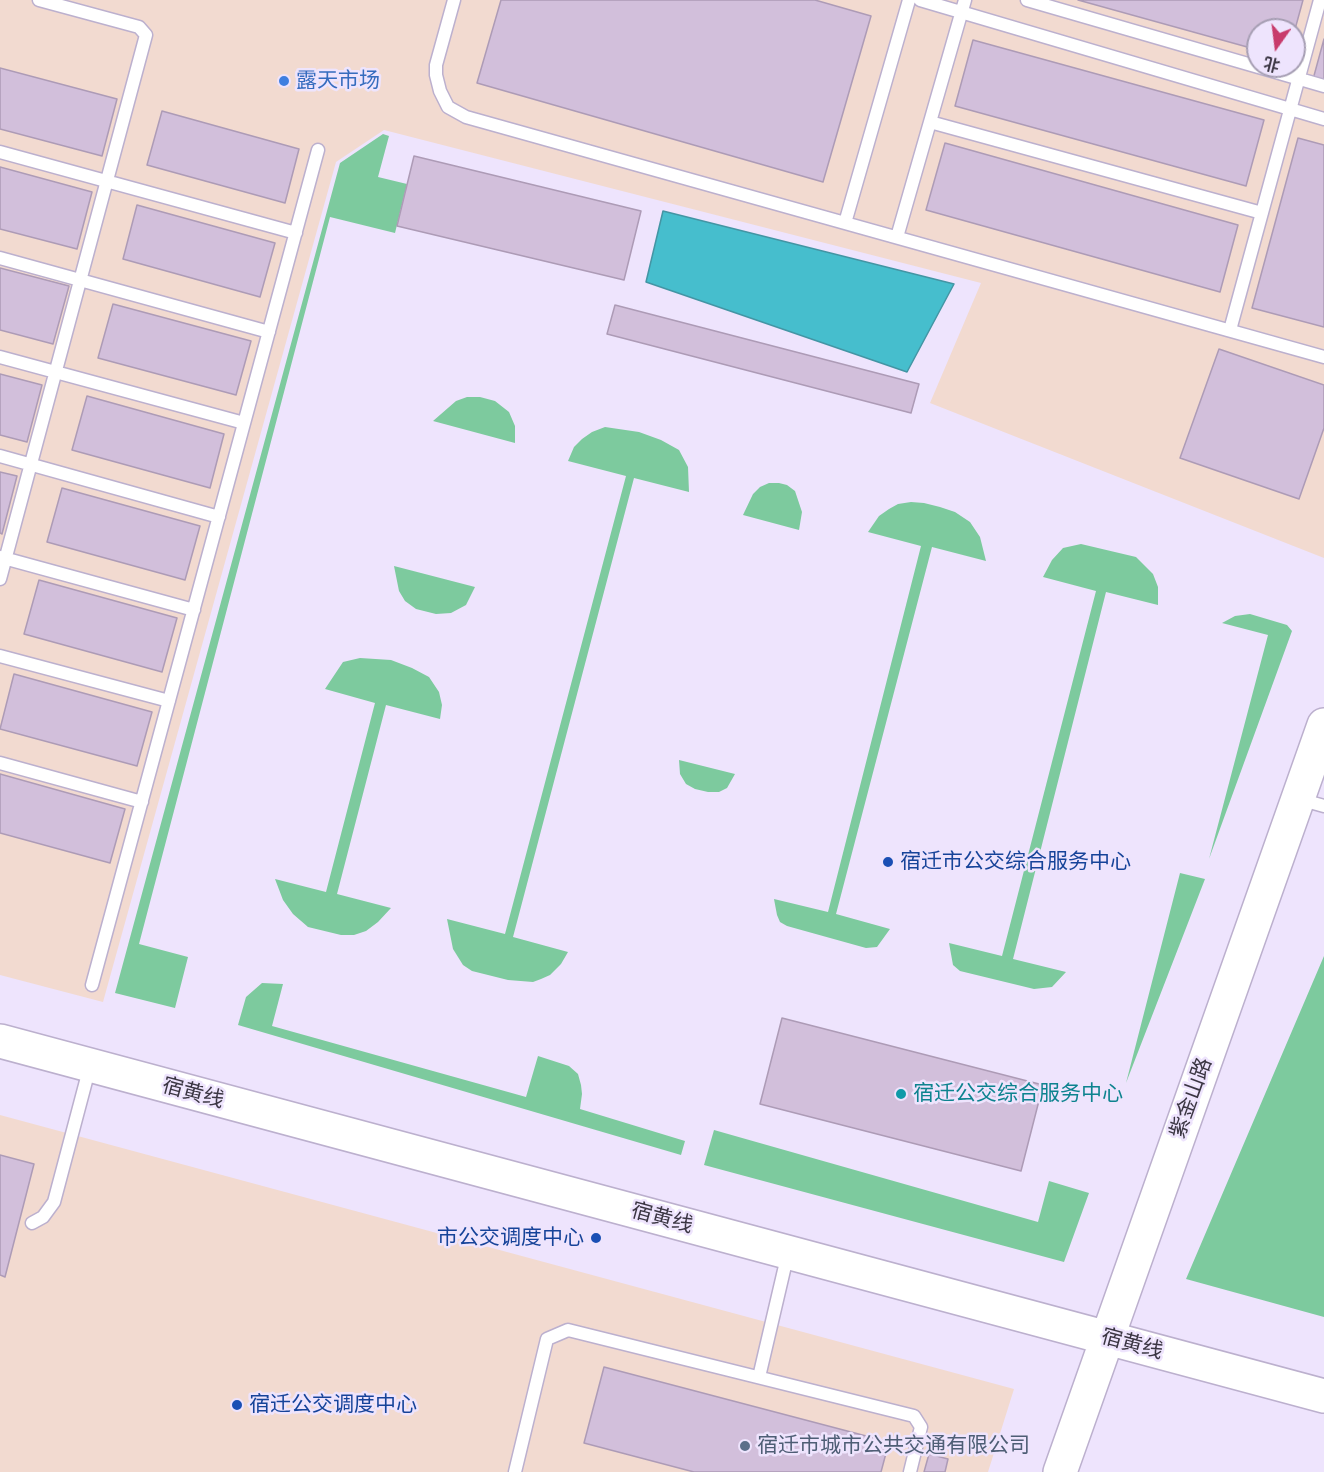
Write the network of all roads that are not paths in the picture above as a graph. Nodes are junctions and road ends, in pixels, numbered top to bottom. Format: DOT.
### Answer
graph roads {
  1 [pos="39,0"];
  2 [pos="454,0"];
  3 [pos="909,0"];
  4 [pos="920,0"];
  5 [pos="1027,0"];
  6 [pos="1320,0"];
  7 [pos="963,6"];
  8 [pos="1298,79"];
  9 [pos="1324,86"];
  10 [pos="1290,109"];
  11 [pos="1324,119"];
  12 [pos="930,122"];
  13 [pos="318,150"];
  14 [pos="0,152"];
  15 [pos="107,181"];
  16 [pos="1262,213"];
  17 [pos="845,223"];
  18 [pos="296,233"];
  19 [pos="897,237"];
  20 [pos="0,258"];
  21 [pos="80,280"];
  22 [pos="1230,330"];
  23 [pos="269,332"];
  24 [pos="0,357"];
  25 [pos="1324,357"];
  26 [pos="55,372"];
  27 [pos="244,423"];
  28 [pos="0,456"];
  29 [pos="31,464"];
  30 [pos="219,517"];
  31 [pos="3,558"];
  32 [pos="0,579"];
  33 [pos="194,610"];
  34 [pos="0,656"];
  35 [pos="169,701"];
  36 [pos="1324,724"];
  37 [pos="0,763"];
  38 [pos="142,802"];
  39 [pos="1311,802"];
  40 [pos="92,985"];
  41 [pos="0,1041"];
  42 [pos="90,1065"];
  43 [pos="32,1223"];
  44 [pos="788,1252"];
  45 [pos="1106,1337"];
  46 [pos="759,1377"];
  47 [pos="1324,1396"];
  48 [pos="515,1472"];
  49 [pos="910,1472"];
  50 [pos="1060,1472"];
  1 -- 15 [label="lane"];
  2 -- 17 [label="lane"];
  3 -- 17 [label="lane"];
  4 -- 7 [label="lane"];
  5 -- 8 [label="lane"];
  6 -- 8 [label="lane"];
  7 -- 10 [label="lane"];
  7 -- 12 [label="lane"];
  8 -- 9 [label="lane"];
  8 -- 10 [label="lane"];
  10 -- 11 [label="lane"];
  10 -- 16 [label="lane"];
  12 -- 16 [label="lane"];
  12 -- 19 [label="lane"];
  13 -- 18 [label="lane"];
  14 -- 15 [label="lane"];
  15 -- 18 [label="lane"];
  15 -- 21 [label="lane"];
  16 -- 22 [label="lane"];
  17 -- 19 [label="lane"];
  18 -- 23 [label="lane"];
  19 -- 22 [label="lane"];
  20 -- 21 [label="lane"];
  21 -- 23 [label="lane"];
  21 -- 26 [label="lane"];
  22 -- 25 [label="lane"];
  23 -- 27 [label="lane"];
  24 -- 26 [label="lane"];
  26 -- 27 [label="lane"];
  26 -- 29 [label="lane"];
  27 -- 30 [label="lane"];
  28 -- 29 [label="lane"];
  29 -- 30 [label="lane"];
  29 -- 31 [label="lane"];
  30 -- 33 [label="lane"];
  31 -- 32 [label="lane"];
  31 -- 33 [label="lane"];
  33 -- 35 [label="lane"];
  34 -- 35 [label="lane"];
  35 -- 38 [label="lane"];
  36 -- 39 [label="main road, 紫金山路"];
  37 -- 38 [label="lane"];
  38 -- 40 [label="lane"];
  39 -- 45 [label="main road, 紫金山路"];
  41 -- 42 [label="main road, 宿黄线"];
  42 -- 43 [label="lane"];
  42 -- 44 [label="main road, 宿黄线"];
  44 -- 45 [label="main road, 宿黄线"];
  44 -- 46 [label="lane"];
  45 -- 47 [label="main road, 宿黄线"];
  45 -- 50 [label="main road, 紫金山路"];
  46 -- 48 [label="lane"];
  46 -- 49 [label="lane"];
}
